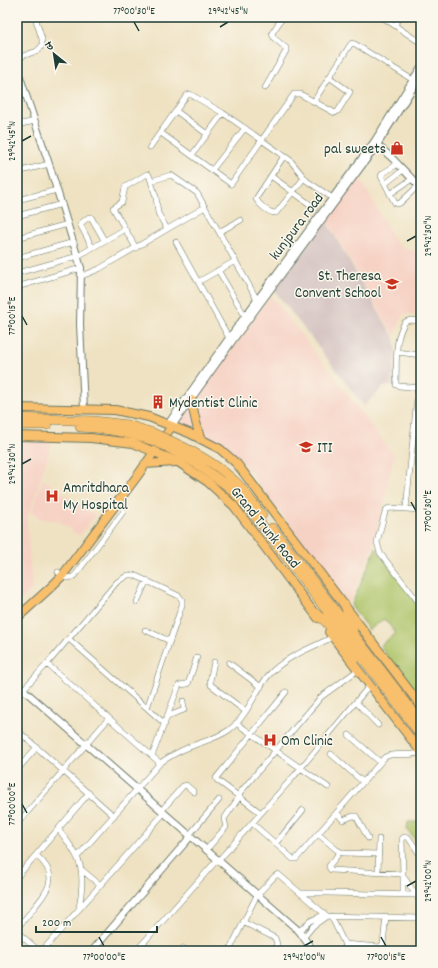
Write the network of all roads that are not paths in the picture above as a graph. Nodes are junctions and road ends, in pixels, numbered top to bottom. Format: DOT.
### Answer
graph roads {
  1 [pos="34,17"];
  2 [pos="283,17"];
  3 [pos="382,17"];
  4 [pos="400,17"];
  5 [pos="395,25"];
  6 [pos="421,43"];
  7 [pos="17,58"];
  8 [pos="421,67"];
  9 [pos="17,68"];
  10 [pos="421,75"];
  11 [pos="329,77"];
  12 [pos="413,80"];
  13 [pos="24,88"];
  14 [pos="265,88"];
  15 [pos="17,90"];
  16 [pos="314,101"];
  17 [pos="176,111"];
  18 [pos="223,113"];
  19 [pos="35,121"];
  20 [pos="17,125"];
  21 [pos="245,128"];
  22 [pos="161,133"];
  23 [pos="207,134"];
  24 [pos="262,141"];
  25 [pos="376,143"];
  26 [pos="150,147"];
  27 [pos="192,155"];
  28 [pos="284,156"];
  29 [pos="49,164"];
  30 [pos="398,164"];
  31 [pos="212,170"];
  32 [pos="403,170"];
  33 [pos="17,172"];
  34 [pos="271,176"];
  35 [pos="304,178"];
  36 [pos="412,179"];
  37 [pos="151,181"];
  38 [pos="385,184"];
  39 [pos="420,187"];
  40 [pos="57,190"];
  41 [pos="293,192"];
  42 [pos="390,194"];
  43 [pos="17,200"];
  44 [pos="335,200"];
  45 [pos="62,204"];
  46 [pos="205,207"];
  47 [pos="315,208"];
  48 [pos="17,216"];
  49 [pos="241,220"];
  50 [pos="68,224"];
  51 [pos="125,229"];
  52 [pos="167,230"];
  53 [pos="219,232"];
  54 [pos="17,238"];
  55 [pos="104,240"];
  56 [pos="74,242"];
  57 [pos="176,242"];
  58 [pos="92,247"];
  59 [pos="136,248"];
  60 [pos="78,256"];
  61 [pos="17,258"];
  62 [pos="235,261"];
  63 [pos="81,268"];
  64 [pos="218,270"];
  65 [pos="17,273"];
  66 [pos="82,276"];
  67 [pos="198,282"];
  68 [pos="17,288"];
  69 [pos="258,302"];
  70 [pos="245,316"];
  71 [pos="421,322"];
  72 [pos="229,338"];
  73 [pos="222,351"];
  74 [pos="397,352"];
  75 [pos="421,355"];
  76 [pos="420,388"];
  77 [pos="189,399"];
  78 [pos="17,408"];
  79 [pos="84,410"];
  80 [pos="17,418"];
  81 [pos="17,425"];
  82 [pos="170,425"];
  83 [pos="17,436"];
  84 [pos="152,436"];
  85 [pos="200,439"];
  86 [pos="169,444"];
  87 [pos="152,451"];
  88 [pos="178,462"];
  89 [pos="145,464"];
  90 [pos="406,509"];
  91 [pos="421,510"];
  92 [pos="60,574"];
  93 [pos="147,580"];
  94 [pos="137,602"];
  95 [pos="345,605"];
  96 [pos="421,605"];
  97 [pos="17,612"];
  98 [pos="315,613"];
  99 [pos="17,618"];
  100 [pos="145,630"];
  101 [pos="333,636"];
  102 [pos="69,639"];
  103 [pos="358,640"];
  104 [pos="170,641"];
  105 [pos="197,658"];
  106 [pos="214,662"];
  107 [pos="229,663"];
  108 [pos="47,664"];
  109 [pos="370,668"];
  110 [pos="358,670"];
  111 [pos="17,684"];
  112 [pos="370,685"];
  113 [pos="261,687"];
  114 [pos="23,689"];
  115 [pos="286,692"];
  116 [pos="17,696"];
  117 [pos="183,701"];
  118 [pos="356,702"];
  119 [pos="421,706"];
  120 [pos="147,708"];
  121 [pos="245,711"];
  122 [pos="168,716"];
  123 [pos="109,718"];
  124 [pos="421,722"];
  125 [pos="236,723"];
  126 [pos="165,724"];
  127 [pos="378,725"];
  128 [pos="17,730"];
  129 [pos="252,734"];
  130 [pos="349,735"];
  131 [pos="421,735"];
  132 [pos="86,744"];
  133 [pos="37,747"];
  134 [pos="276,750"];
  135 [pos="421,752"];
  136 [pos="331,754"];
  137 [pos="152,756"];
  138 [pos="380,762"];
  139 [pos="160,763"];
  140 [pos="301,767"];
  141 [pos="17,770"];
  142 [pos="63,771"];
  143 [pos="363,782"];
  144 [pos="328,787"];
  145 [pos="138,790"];
  146 [pos="194,792"];
  147 [pos="89,793"];
  148 [pos="239,795"];
  149 [pos="219,800"];
  150 [pos="303,810"];
  151 [pos="163,811"];
  152 [pos="261,813"];
  153 [pos="337,813"];
  154 [pos="114,816"];
  155 [pos="252,823"];
  156 [pos="17,824"];
  157 [pos="58,829"];
  158 [pos="318,834"];
  159 [pos="190,835"];
  160 [pos="368,838"];
  161 [pos="379,839"];
  162 [pos="276,843"];
  163 [pos="207,849"];
  164 [pos="340,852"];
  165 [pos="379,854"];
  166 [pos="36,855"];
  167 [pos="78,856"];
  168 [pos="421,856"];
  169 [pos="219,860"];
  170 [pos="19,870"];
  171 [pos="82,870"];
  172 [pos="378,872"];
  173 [pos="403,875"];
  174 [pos="17,877"];
  175 [pos="100,885"];
  176 [pos="301,894"];
  177 [pos="403,895"];
  178 [pos="417,895"];
  179 [pos="257,896"];
  180 [pos="421,902"];
  181 [pos="79,909"];
  182 [pos="329,916"];
  183 [pos="386,916"];
  184 [pos="421,918"];
  185 [pos="243,922"];
  186 [pos="17,928"];
  187 [pos="307,928"];
  188 [pos="299,931"];
  189 [pos="17,932"];
  190 [pos="304,937"];
  191 [pos="344,944"];
  192 [pos="183,948"];
  193 [pos="96,950"];
  194 [pos="39,951"];
  195 [pos="42,951"];
  196 [pos="136,951"];
  197 [pos="188,951"];
  198 [pos="229,951"];
  199 [pos="274,951"];
  200 [pos="313,951"];
  201 [pos="348,951"];
  1 -- 7 [label="street"];
  2 -- 14 [label="street"];
  3 -- 5 [label="street"];
  4 -- 5 [label="street"];
  5 -- 6 [label="street"];
  8 -- 12 [label="street, kunjpura road"];
  9 -- 13 [label="street"];
  10 -- 25 [label="street, kunjpura road"];
  11 -- 12 [label="street"];
  11 -- 16 [label="street"];
  11 -- 16 [label="street"];
  12 -- 25 [label="street, kunjpura road"];
  13 -- 15 [label="street"];
  13 -- 19 [label="street"];
  16 -- 24 [label="street"];
  17 -- 18 [label="street"];
  17 -- 22 [label="street"];
  17 -- 23 [label="street"];
  18 -- 21 [label="street"];
  18 -- 23 [label="street"];
  19 -- 20 [label="street"];
  19 -- 29 [label="street"];
  21 -- 24 [label="street"];
  21 -- 31 [label="street"];
  22 -- 26 [label="street"];
  22 -- 27 [label="street"];
  23 -- 27 [label="street"];
  24 -- 28 [label="street"];
  24 -- 31 [label="street"];
  25 -- 30 [label="street"];
  25 -- 44 [label="street, kunjpura road"];
  27 -- 31 [label="street"];
  28 -- 34 [label="street"];
  28 -- 35 [label="street"];
  29 -- 33 [label="street"];
  29 -- 40 [label="street"];
  30 -- 32 [label="street"];
  30 -- 38 [label="street"];
  32 -- 36 [label="street"];
  32 -- 38 [label="street"];
  34 -- 41 [label="street"];
  34 -- 41 [label="street"];
  35 -- 41 [label="street"];
  35 -- 44 [label="street"];
  36 -- 39 [label="street"];
  36 -- 42 [label="street"];
  37 -- 46 [label="street"];
  37 -- 51 [label="street"];
  37 -- 52 [label="street"];
  38 -- 42 [label="street"];
  39 -- 42 [label="street"];
  40 -- 43 [label="street"];
  40 -- 45 [label="street"];
  41 -- 47 [label="street"];
  44 -- 69 [label="street, kunjpura road"];
  45 -- 48 [label="street"];
  45 -- 50 [label="street"];
  46 -- 52 [label="street"];
  46 -- 53 [label="street"];
  49 -- 53 [label="street"];
  50 -- 54 [label="street"];
  50 -- 56 [label="street"];
  51 -- 55 [label="street"];
  51 -- 59 [label="street"];
  52 -- 59 [label="street"];
  53 -- 62 [label="street"];
  55 -- 58 [label="street"];
  55 -- 58 [label="street"];
  56 -- 60 [label="street"];
  56 -- 61 [label="street"];
  57 -- 67 [label="street"];
  58 -- 60 [label="street"];
  59 -- 66 [label="street"];
  60 -- 63 [label="street"];
  60 -- 65 [label="street"];
  62 -- 64 [label="street"];
  62 -- 69 [label="street"];
  63 -- 66 [label="street"];
  63 -- 68 [label="street"];
  64 -- 67 [label="street"];
  64 -- 70 [label="street"];
  66 -- 79 [label="street"];
  67 -- 72 [label="street"];
  69 -- 70 [label="street, kunjpura road"];
  69 -- 73 [label="street, kunjpura road"];
  70 -- 72 [label="street, kunjpura road"];
  71 -- 74 [label="street"];
  72 -- 73 [label="street, kunjpura road"];
  73 -- 77 [label="street, kunjpura road"];
  74 -- 75 [label="street"];
  74 -- 76 [label="street"];
  76 -- 90 [label="street"];
  77 -- 82 [label="street, kunjpura road"];
  77 -- 85 [label="main road"];
  78 -- 79 [label="main road, Grand Trunk Road"];
  79 -- 82 [label="main road, Grand Trunk Road"];
  80 -- 84 [label="highway"];
  81 -- 84 [label="highway"];
  82 -- 85 [label="main road, Grand Trunk Road"];
  82 -- 87 [label="main road"];
  83 -- 87 [label="main road, Grand Trunk Road"];
  84 -- 86 [label="highway, bridge"];
  85 -- 95 [label="main road, Grand Trunk Road"];
  86 -- 103 [label="highway"];
  86 -- 109 [label="highway"];
  87 -- 88 [label="main road, Grand Trunk Road"];
  87 -- 89 [label="main road"];
  87 -- 92 [label="main road"];
  88 -- 89 [label="main road"];
  88 -- 98 [label="main road, Grand Trunk Road"];
  89 -- 92 [label="main road"];
  90 -- 91 [label="street"];
  90 -- 96 [label="street"];
  92 -- 97 [label="main road"];
  92 -- 99 [label="main road"];
  93 -- 94 [label="street"];
  93 -- 102 [label="street"];
  93 -- 104 [label="street"];
  95 -- 103 [label="highway"];
  95 -- 119 [label="main road, Grand Trunk Road"];
  98 -- 101 [label="main road, Grand Trunk Road"];
  98 -- 109 [label="highway"];
  100 -- 104 [label="street"];
  101 -- 110 [label="main road, Grand Trunk Road"];
  101 -- 113 [label="street"];
  102 -- 108 [label="street"];
  102 -- 120 [label="street"];
  103 -- 124 [label="highway"];
  104 -- 120 [label="street"];
  105 -- 122 [label="street"];
  106 -- 121 [label="street"];
  107 -- 113 [label="street"];
  108 -- 114 [label="street"];
  108 -- 123 [label="street"];
  109 -- 131 [label="highway"];
  110 -- 112 [label="main road, Grand Trunk Road"];
  110 -- 134 [label="street"];
  111 -- 114 [label="street"];
  112 -- 118 [label="street"];
  112 -- 135 [label="main road, Grand Trunk Road"];
  113 -- 121 [label="street"];
  114 -- 116 [label="street"];
  114 -- 132 [label="street"];
  115 -- 129 [label="street"];
  117 -- 122 [label="street"];
  118 -- 127 [label="street"];
  118 -- 140 [label="street"];
  120 -- 126 [label="street"];
  121 -- 125 [label="street"];
  122 -- 126 [label="street"];
  123 -- 132 [label="street"];
  123 -- 137 [label="street"];
  125 -- 129 [label="street"];
  125 -- 139 [label="street"];
  126 -- 137 [label="street"];
  128 -- 133 [label="street"];
  129 -- 134 [label="street"];
  129 -- 148 [label="street"];
  130 -- 138 [label="street"];
  132 -- 142 [label="street"];
  132 -- 145 [label="street"];
  133 -- 141 [label="street"];
  133 -- 142 [label="street"];
  134 -- 140 [label="street"];
  134 -- 148 [label="street"];
  135 -- 138 [label="street"];
  136 -- 143 [label="street"];
  137 -- 139 [label="street"];
  138 -- 143 [label="street"];
  139 -- 145 [label="street"];
  140 -- 144 [label="street"];
  140 -- 152 [label="street"];
  142 -- 147 [label="street"];
  142 -- 156 [label="street"];
  143 -- 153 [label="street"];
  145 -- 151 [label="street"];
  145 -- 154 [label="street"];
  146 -- 151 [label="street"];
  147 -- 154 [label="street"];
  147 -- 157 [label="street"];
  148 -- 152 [label="street"];
  148 -- 163 [label="street"];
  149 -- 159 [label="street"];
  150 -- 162 [label="street"];
  151 -- 159 [label="street"];
  151 -- 175 [label="street"];
  152 -- 155 [label="street"];
  153 -- 158 [label="street"];
  153 -- 160 [label="street"];
  154 -- 167 [label="street"];
  155 -- 162 [label="street"];
  155 -- 169 [label="street"];
  157 -- 166 [label="street"];
  157 -- 167 [label="street"];
  158 -- 162 [label="street"];
  158 -- 164 [label="street"];
  159 -- 163 [label="street"];
  159 -- 193 [label="street"];
  161 -- 165 [label="street"];
  163 -- 169 [label="street"];
  164 -- 165 [label="street"];
  164 -- 172 [label="street"];
  165 -- 172 [label="street"];
  166 -- 170 [label="street"];
  166 -- 186 [label="street"];
  167 -- 171 [label="street"];
  168 -- 173 [label="street"];
  169 -- 179 [label="street"];
  169 -- 196 [label="street"];
  170 -- 174 [label="street"];
  171 -- 175 [label="street"];
  171 -- 181 [label="street"];
  172 -- 173 [label="street"];
  173 -- 177 [label="street"];
  173 -- 178 [label="street"];
  175 -- 181 [label="street"];
  176 -- 177 [label="street"];
  176 -- 179 [label="street"];
  176 -- 182 [label="street"];
  177 -- 178 [label="street"];
  178 -- 180 [label="street"];
  179 -- 185 [label="street"];
  179 -- 188 [label="street"];
  181 -- 195 [label="street"];
  182 -- 183 [label="street"];
  182 -- 187 [label="street"];
  182 -- 191 [label="street"];
  183 -- 184 [label="street"];
  183 -- 191 [label="street"];
  185 -- 198 [label="street"];
  185 -- 199 [label="street"];
  187 -- 188 [label="street"];
  187 -- 190 [label="street"];
  188 -- 190 [label="street"];
  189 -- 194 [label="street"];
  190 -- 200 [label="street"];
  191 -- 201 [label="street"];
  192 -- 197 [label="street"];
}
